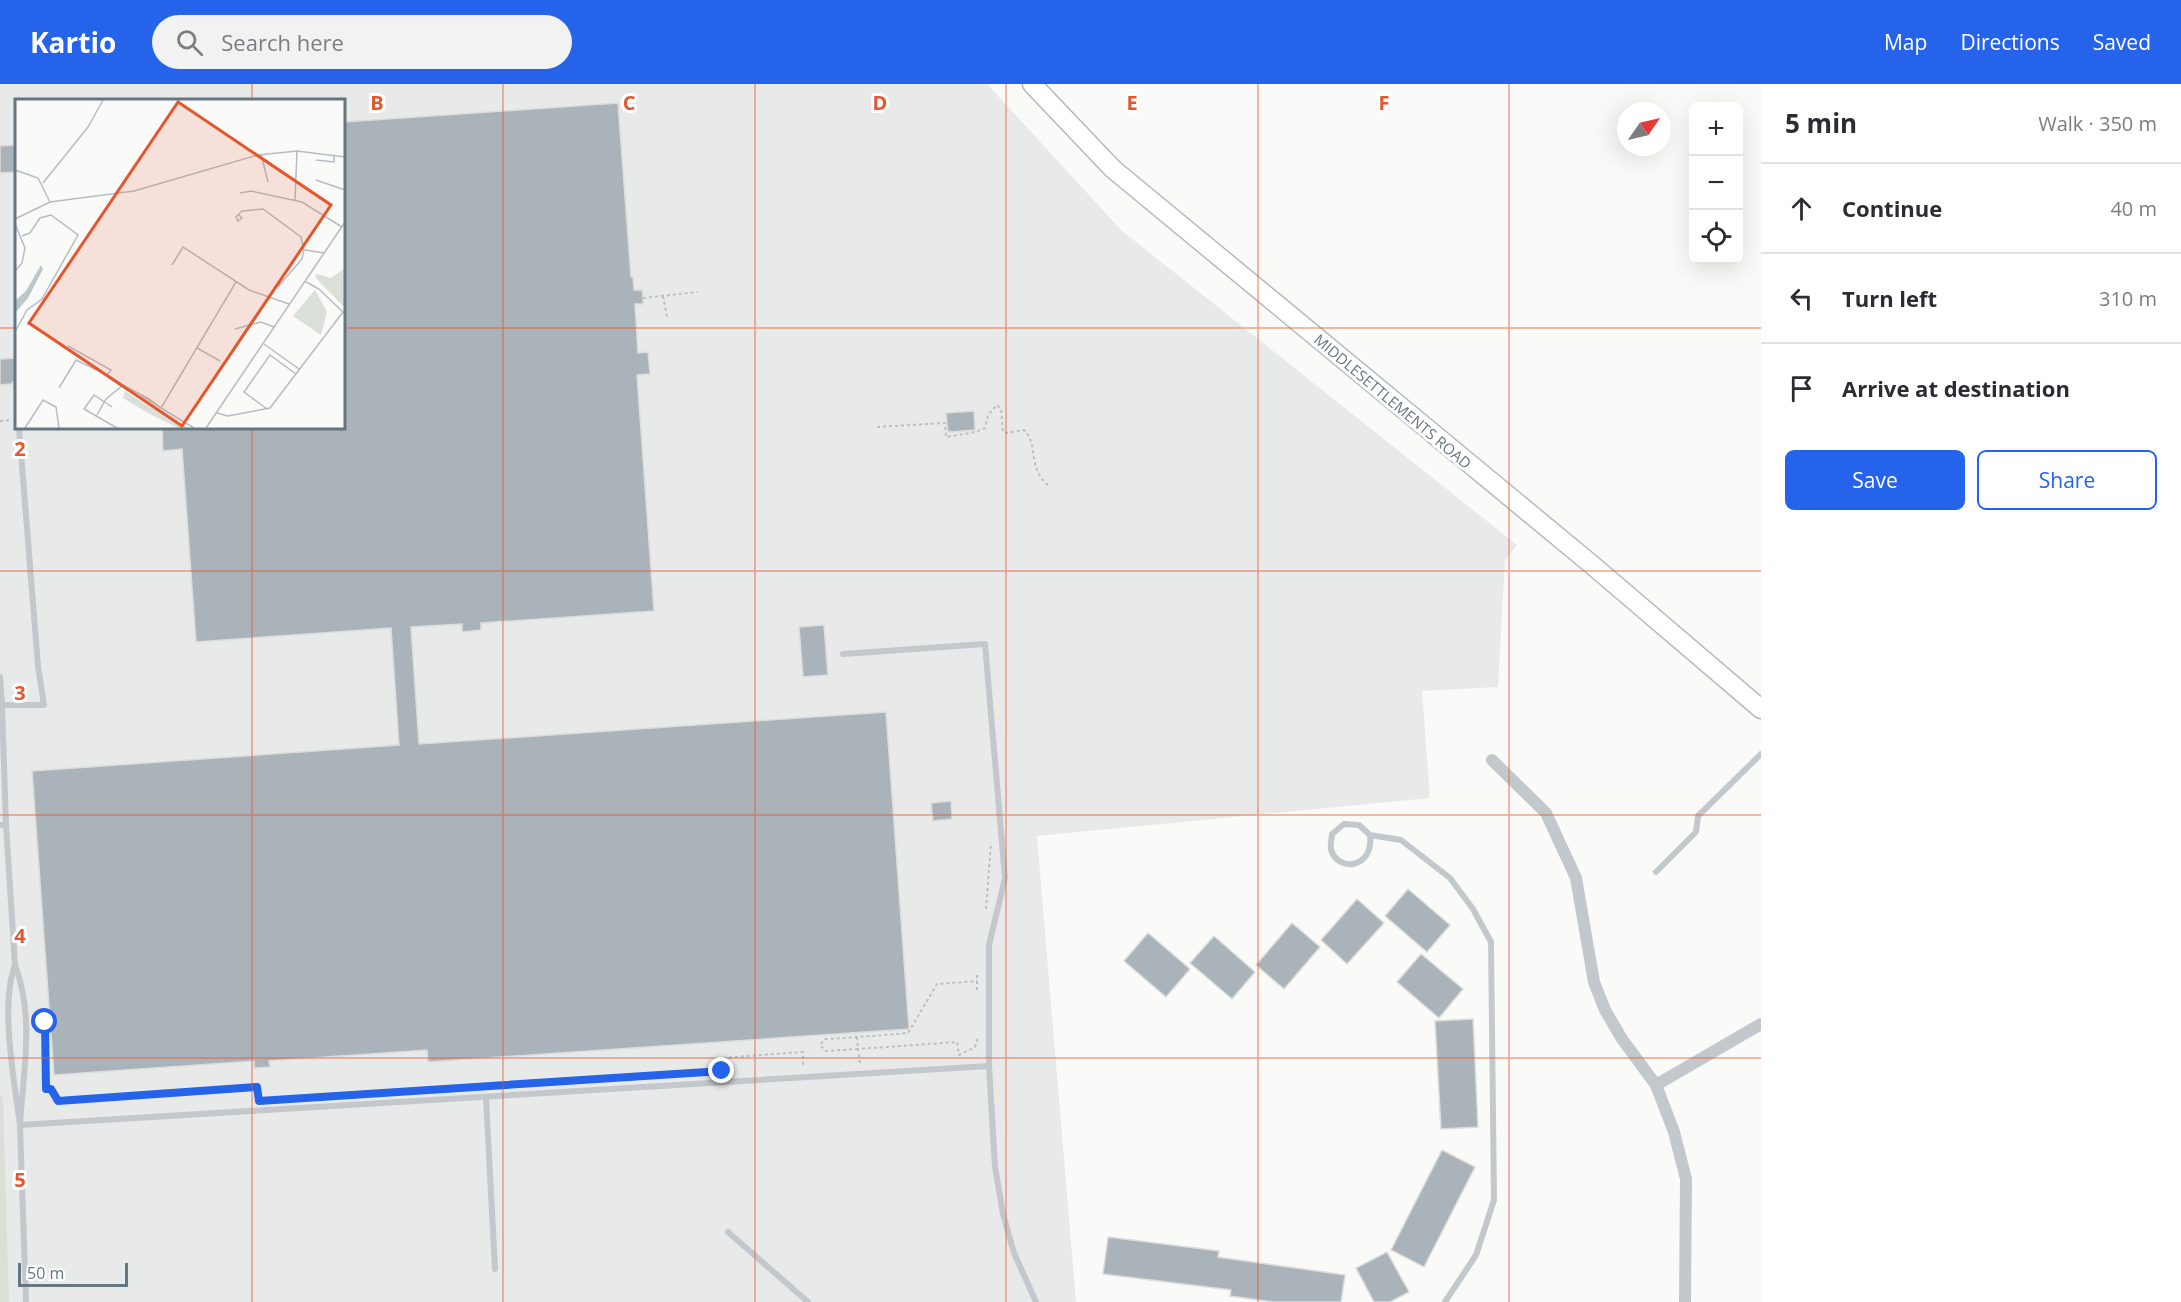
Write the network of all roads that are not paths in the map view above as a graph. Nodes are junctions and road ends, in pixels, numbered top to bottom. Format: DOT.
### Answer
graph roads {
  1 [pos="1032,84"];
  2 [pos="19,429"];
  3 [pos="843,654"];
  4 [pos="0,677"];
  5 [pos="2,705"];
  6 [pos="1761,709"];
  7 [pos="1761,754"];
  8 [pos="1492,760"];
  9 [pos="3,825"];
  10 [pos="1370,835"];
  11 [pos="1656,872"];
  12 [pos="15,965"];
  13 [pos="1761,1024"];
  14 [pos="989,1066"];
  15 [pos="1656,1085"];
  16 [pos="486,1098"];
  17 [pos="20,1125"];
  18 [pos="728,1232"];
  19 [pos="495,1269"];
  20 [pos="26,1302"];
  21 [pos="808,1302"];
  22 [pos="1036,1302"];
  23 [pos="1444,1302"];
  24 [pos="1685,1302"];
  1 -- 6 [label="street, MIDDLESETTLEMENTS ROAD"];
  2 -- 5 [label="lane"];
  3 -- 14 [label="lane"];
  4 -- 5 [label="lane"];
  5 -- 9 [label="lane"];
  7 -- 11 [label="lane"];
  8 -- 15 [label="street"];
  9 -- 12 [label="lane"];
  10 -- 10 [label="lane"];
  10 -- 23 [label="lane"];
  12 -- 17 [label="lane"];
  12 -- 17 [label="lane"];
  13 -- 15 [label="street"];
  14 -- 16 [label="lane"];
  14 -- 22 [label="lane"];
  15 -- 24 [label="street"];
  16 -- 17 [label="lane"];
  16 -- 19 [label="lane"];
  17 -- 20 [label="lane"];
  18 -- 21 [label="lane"];
}
